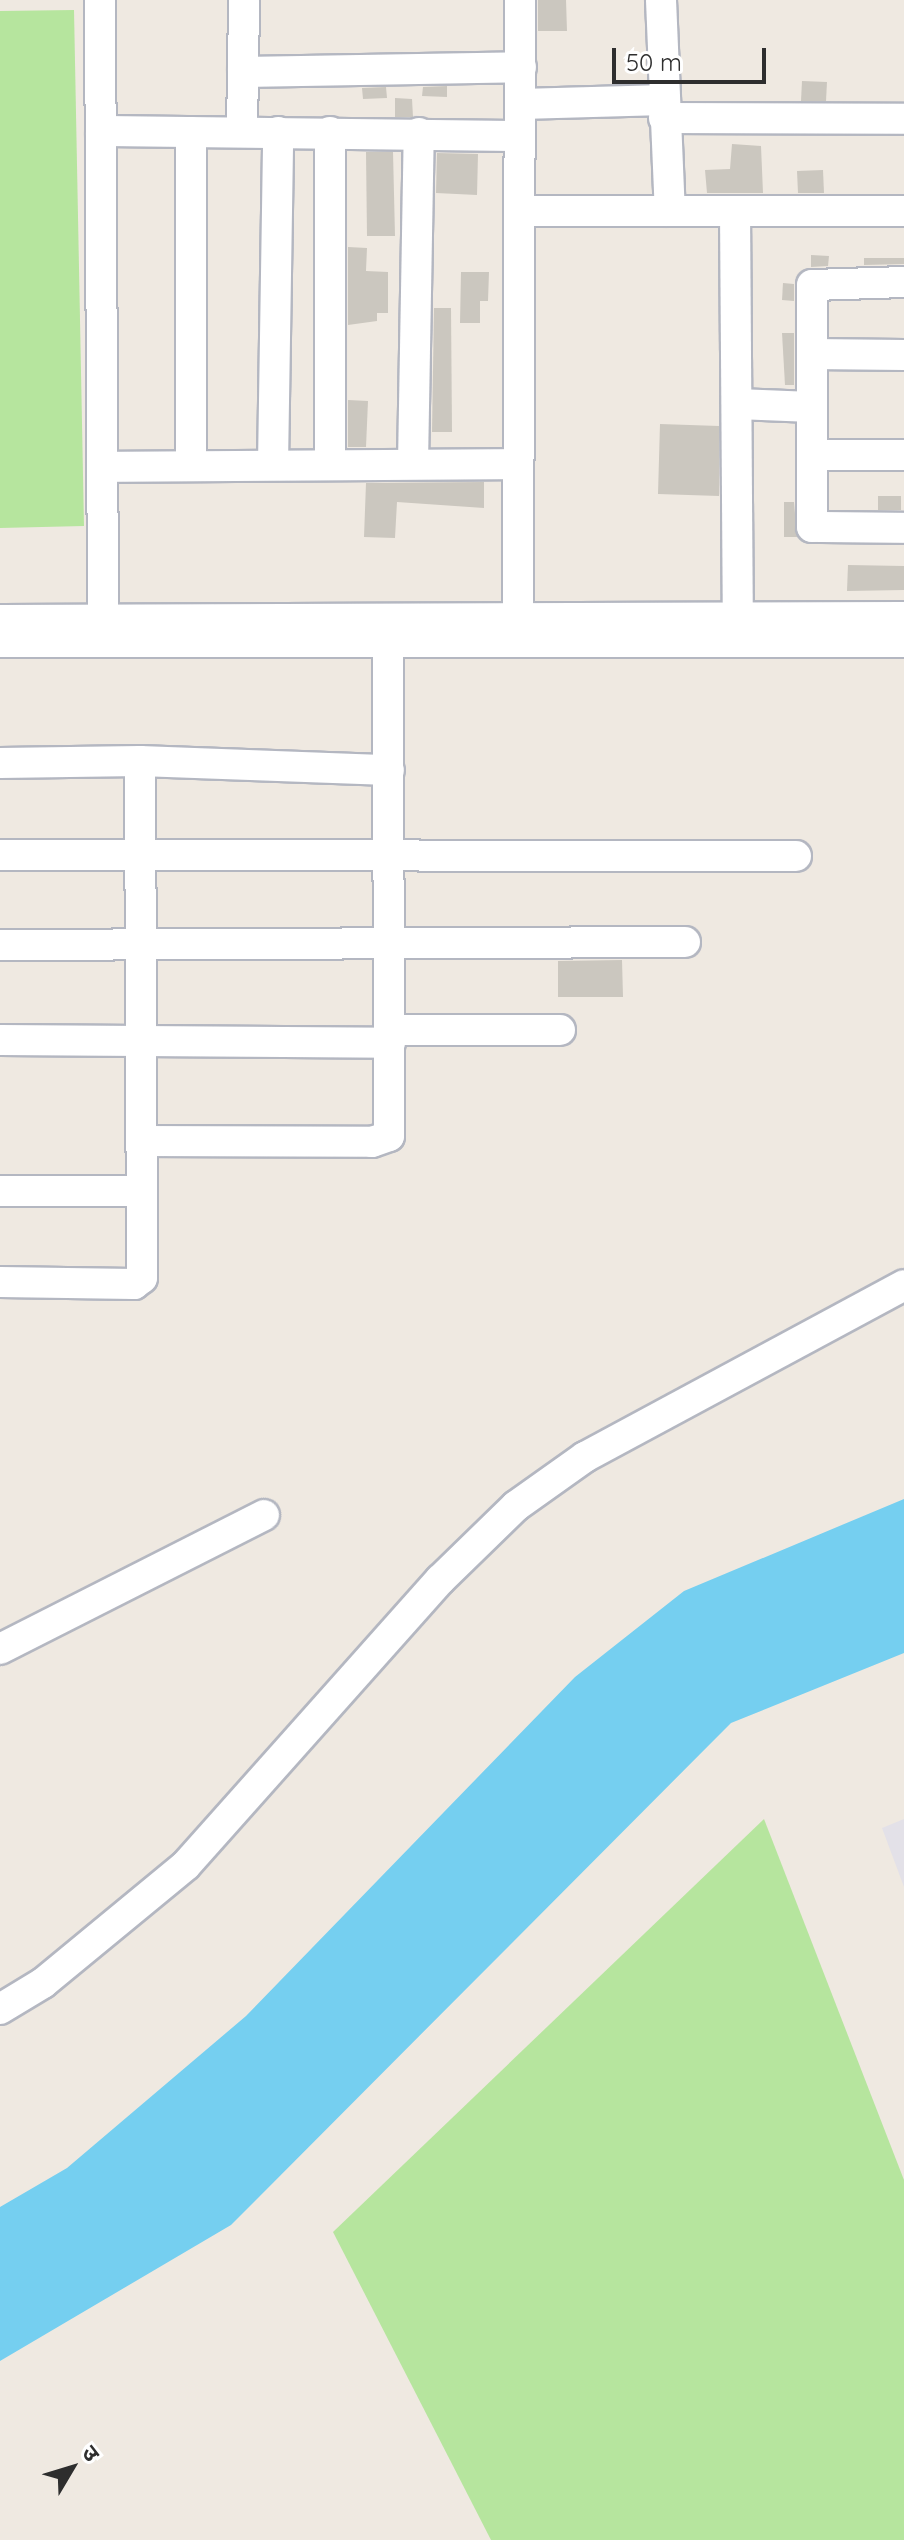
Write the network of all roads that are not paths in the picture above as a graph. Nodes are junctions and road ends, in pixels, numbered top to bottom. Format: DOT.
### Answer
graph roads {
  1 [pos="100,0"];
  2 [pos="244,0"];
  3 [pos="520,0"];
  4 [pos="661,0"];
  5 [pos="521,67"];
  6 [pos="243,72"];
  7 [pos="521,104"];
  8 [pos="664,109"];
  9 [pos="904,119"];
  10 [pos="101,131"];
  11 [pos="191,132"];
  12 [pos="242,132"];
  13 [pos="278,132"];
  14 [pos="330,132"];
  15 [pos="419,133"];
  16 [pos="519,136"];
  17 [pos="520,211"];
  18 [pos="670,211"];
  19 [pos="735,211"];
  20 [pos="904,211"];
  21 [pos="904,282"];
  22 [pos="812,354"];
  23 [pos="904,355"];
  24 [pos="737,404"];
  25 [pos="812,407"];
  26 [pos="813,455"];
  27 [pos="904,455"];
  28 [pos="413,464"];
  29 [pos="518,464"];
  30 [pos="273,465"];
  31 [pos="330,465"];
  32 [pos="191,466"];
  33 [pos="102,467"];
  34 [pos="904,528"];
  35 [pos="518,616"];
  36 [pos="738,617"];
  37 [pos="904,617"];
  38 [pos="103,619"];
  39 [pos="0,620"];
  40 [pos="388,630"];
  41 [pos="0,642"];
  42 [pos="904,642"];
  43 [pos="140,761"];
  44 [pos="0,763"];
  45 [pos="389,770"];
  46 [pos="0,855"];
  47 [pos="140,855"];
  48 [pos="389,855"];
  49 [pos="796,856"];
  50 [pos="685,942"];
  51 [pos="390,943"];
  52 [pos="0,945"];
  53 [pos="140,945"];
  54 [pos="560,1030"];
  55 [pos="390,1036"];
  56 [pos="0,1040"];
  57 [pos="141,1041"];
  58 [pos="141,1141"];
  59 [pos="0,1191"];
  60 [pos="142,1191"];
  61 [pos="0,1282"];
  62 [pos="904,1285"];
  63 [pos="264,1515"];
  64 [pos="0,1649"];
  65 [pos="0,2009"];
  1 -- 10 [label="street"];
  2 -- 6 [label="street"];
  3 -- 5 [label="street"];
  4 -- 8 [label="street"];
  5 -- 6 [label="street"];
  5 -- 7 [label="street"];
  6 -- 12 [label="street"];
  7 -- 8 [label="street"];
  7 -- 16 [label="street"];
  8 -- 9 [label="street"];
  8 -- 18 [label="street"];
  10 -- 11 [label="street"];
  10 -- 33 [label="street"];
  11 -- 12 [label="street"];
  11 -- 32 [label="street"];
  12 -- 13 [label="street"];
  13 -- 14 [label="street"];
  13 -- 30 [label="street"];
  14 -- 15 [label="street"];
  14 -- 31 [label="street"];
  15 -- 16 [label="street"];
  15 -- 28 [label="street"];
  16 -- 17 [label="street"];
  17 -- 18 [label="street"];
  17 -- 29 [label="street"];
  18 -- 19 [label="street"];
  19 -- 20 [label="street"];
  19 -- 24 [label="street"];
  21 -- 22 [label="street"];
  22 -- 23 [label="street"];
  22 -- 25 [label="street"];
  24 -- 25 [label="street"];
  24 -- 36 [label="street"];
  25 -- 26 [label="street"];
  26 -- 27 [label="street"];
  26 -- 34 [label="street"];
  28 -- 29 [label="street"];
  28 -- 31 [label="street"];
  29 -- 35 [label="street"];
  30 -- 31 [label="street"];
  30 -- 32 [label="street"];
  32 -- 33 [label="street"];
  33 -- 38 [label="street"];
  35 -- 36 [label="street"];
  35 -- 40 [label="street"];
  36 -- 37 [label="street"];
  38 -- 39 [label="street"];
  38 -- 40 [label="street"];
  40 -- 41 [label="street"];
  40 -- 42 [label="street"];
  40 -- 45 [label="street"];
  43 -- 44 [label="street"];
  43 -- 45 [label="street"];
  43 -- 47 [label="street"];
  45 -- 48 [label="street"];
  46 -- 47 [label="street"];
  47 -- 48 [label="street"];
  47 -- 53 [label="street"];
  48 -- 49 [label="street"];
  48 -- 51 [label="street"];
  50 -- 51 [label="street"];
  51 -- 53 [label="street"];
  51 -- 55 [label="street"];
  52 -- 53 [label="street"];
  53 -- 57 [label="street"];
  54 -- 55 [label="street"];
  55 -- 57 [label="street"];
  55 -- 58 [label="street"];
  56 -- 57 [label="street"];
  57 -- 58 [label="street"];
  58 -- 60 [label="street"];
  59 -- 60 [label="street"];
  60 -- 61 [label="street"];
  62 -- 65 [label="street"];
  63 -- 64 [label="street"];
}
